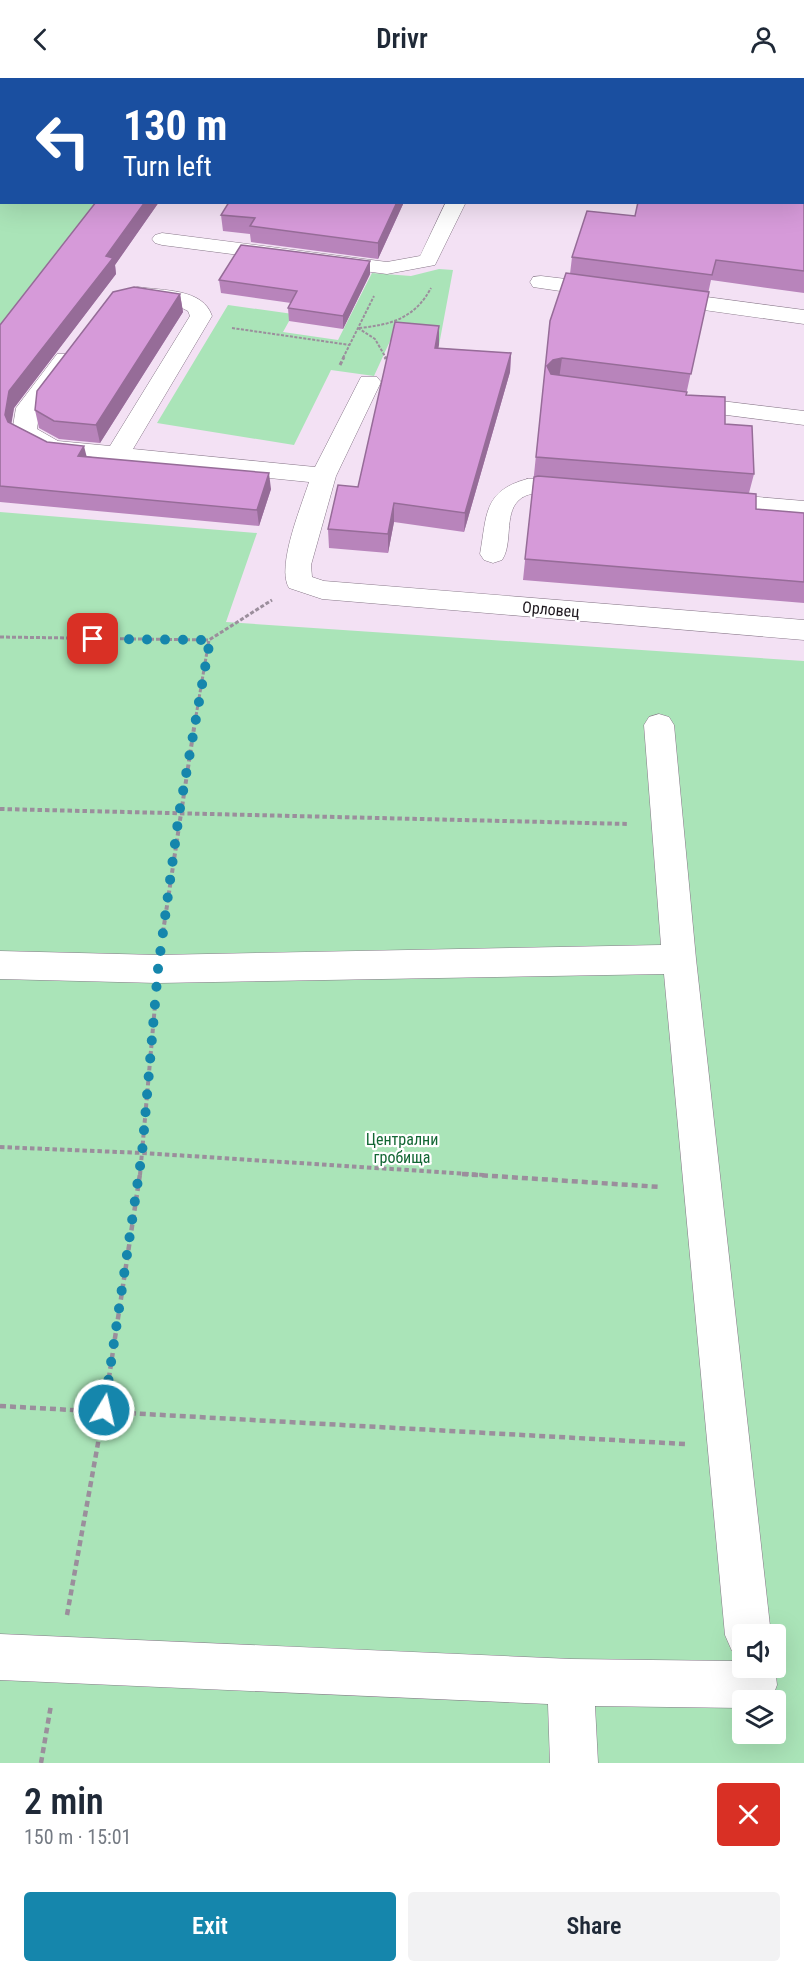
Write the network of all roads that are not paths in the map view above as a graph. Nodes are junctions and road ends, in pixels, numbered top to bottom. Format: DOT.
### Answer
graph roads {
  1 [pos="455,204"];
  2 [pos="162,239"];
  3 [pos="541,282"];
  4 [pos="115,299"];
  5 [pos="804,316"];
  6 [pos="78,341"];
  7 [pos="369,382"];
  8 [pos="652,399"];
  9 [pos="804,418"];
  10 [pos="116,456"];
  11 [pos="323,476"];
  12 [pos="606,492"];
  13 [pos="687,499"];
  14 [pos="804,509"];
  15 [pos="493,554"];
  16 [pos="804,630"];
  17 [pos="659,725"];
  18 [pos="679,959"];
  19 [pos="0,965"];
  20 [pos="747,1624"];
  21 [pos="0,1657"];
  22 [pos="753,1678"];
  23 [pos="571,1682"];
  24 [pos="574,1763"];
  1 -- 2 [label="lane"];
  3 -- 5 [label="lane"];
  4 -- 10 [label="lane"];
  6 -- 10 [label="lane"];
  7 -- 11 [label="lane"];
  8 -- 9 [label="lane"];
  10 -- 11 [label="lane"];
  11 -- 16 [label="lane, Орловец"];
  12 -- 15 [label="lane"];
  13 -- 14 [label="lane"];
  17 -- 18 [label="lane"];
  18 -- 19 [label="lane"];
  18 -- 20 [label="lane"];
  21 -- 23 [label="lane"];
  22 -- 23 [label="lane"];
  23 -- 24 [label="lane"];
}
